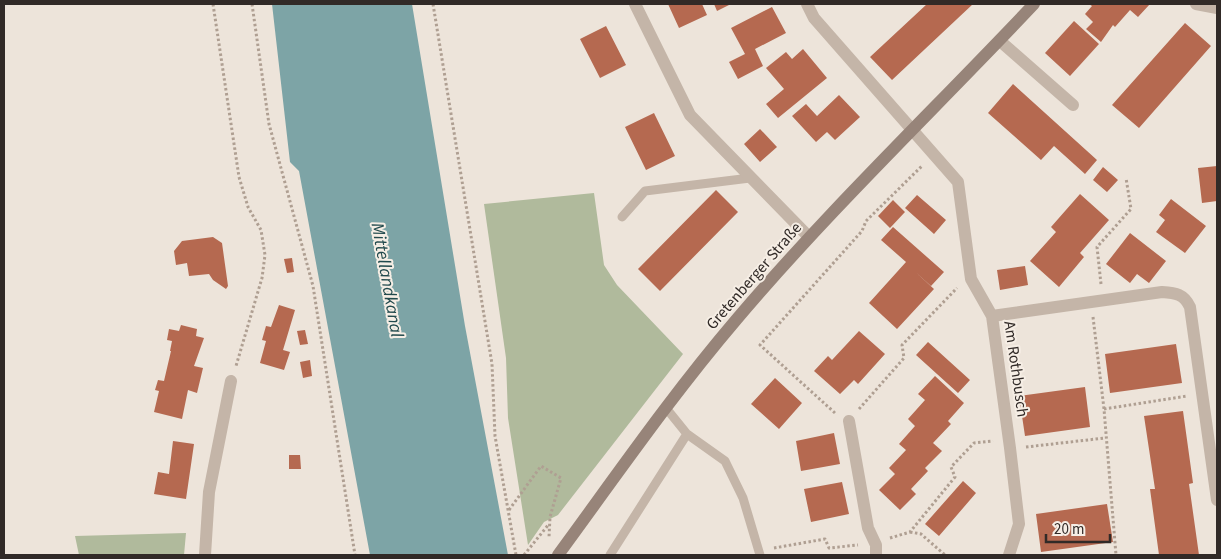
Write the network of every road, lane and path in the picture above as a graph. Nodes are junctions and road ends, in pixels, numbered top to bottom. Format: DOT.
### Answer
graph roads {
  1 [pos="213,4"];
  2 [pos="252,4"];
  3 [pos="433,4"];
  4 [pos="635,4"];
  5 [pos="807,4"];
  6 [pos="1034,4"];
  7 [pos="1196,4"];
  8 [pos="1217,8"];
  9 [pos="1000,41"];
  10 [pos="1073,105"];
  11 [pos="912,131"];
  12 [pos="934,154"];
  13 [pos="750,178"];
  14 [pos="1126,178"];
  15 [pos="622,216"];
  16 [pos="810,237"];
  17 [pos="971,279"];
  18 [pos="1096,300"];
  19 [pos="992,316"];
  20 [pos="231,381"];
  21 [pos="1202,395"];
  22 [pos="666,408"];
  23 [pos="1104,408"];
  24 [pos="849,421"];
  25 [pos="687,434"];
  26 [pos="1105,438"];
  27 [pos="1010,444"];
  28 [pos="1217,500"];
  29 [pos="508,510"];
  30 [pos="550,524"];
  31 [pos="910,532"];
  32 [pos="549,537"];
  33 [pos="774,548"];
  34 [pos="876,550"];
  35 [pos="204,555"];
  36 [pos="355,555"];
  37 [pos="516,555"];
  38 [pos="524,555"];
  39 [pos="558,555"];
  40 [pos="610,555"];
  41 [pos="760,555"];
  42 [pos="945,555"];
  43 [pos="1009,555"];
  44 [pos="1116,555"];
  1 -- 20 [label="path"];
  2 -- 36 [label="path"];
  3 -- 29 [label="path"];
  4 -- 13 [label="street"];
  5 -- 11 [label="street, Am Rothbusch"];
  6 -- 9 [label="main road, Gretenberger Straße"];
  7 -- 8 [label="street"];
  9 -- 10 [label="street"];
  9 -- 11 [label="main road, Gretenberger Straße"];
  11 -- 12 [label="street, Am Rothbusch"];
  11 -- 16 [label="main road, Gretenberger Straße"];
  12 -- 17 [label="street, Am Rothbusch"];
  12 -- 24 [label="path"];
  13 -- 15 [label="lane"];
  13 -- 16 [label="street"];
  14 -- 18 [label="path"];
  16 -- 22 [label="main road, Gretenberger Straße"];
  17 -- 19 [label="street, Am Rothbusch"];
  17 -- 24 [label="path"];
  18 -- 19 [label="street"];
  18 -- 21 [label="street"];
  18 -- 23 [label="path"];
  19 -- 27 [label="street, Am Rothbusch"];
  20 -- 35 [label="street"];
  21 -- 23 [label="path"];
  21 -- 28 [label="street"];
  22 -- 25 [label="lane"];
  22 -- 39 [label="main road, Gretenberger Straße"];
  23 -- 26 [label="path"];
  24 -- 34 [label="street"];
  25 -- 40 [label="lane"];
  25 -- 41 [label="lane"];
  26 -- 27 [label="path, Am Rothbusch"];
  26 -- 44 [label="path"];
  27 -- 31 [label="path, Am Rothbusch"];
  27 -- 43 [label="street, Am Rothbusch"];
  29 -- 30 [label="path"];
  29 -- 37 [label="path"];
  30 -- 32 [label="path"];
  30 -- 38 [label="path"];
  31 -- 34 [label="path, Am Rothbusch"];
  31 -- 42 [label="path"];
  33 -- 34 [label="path, Am Rothbusch"];
}
